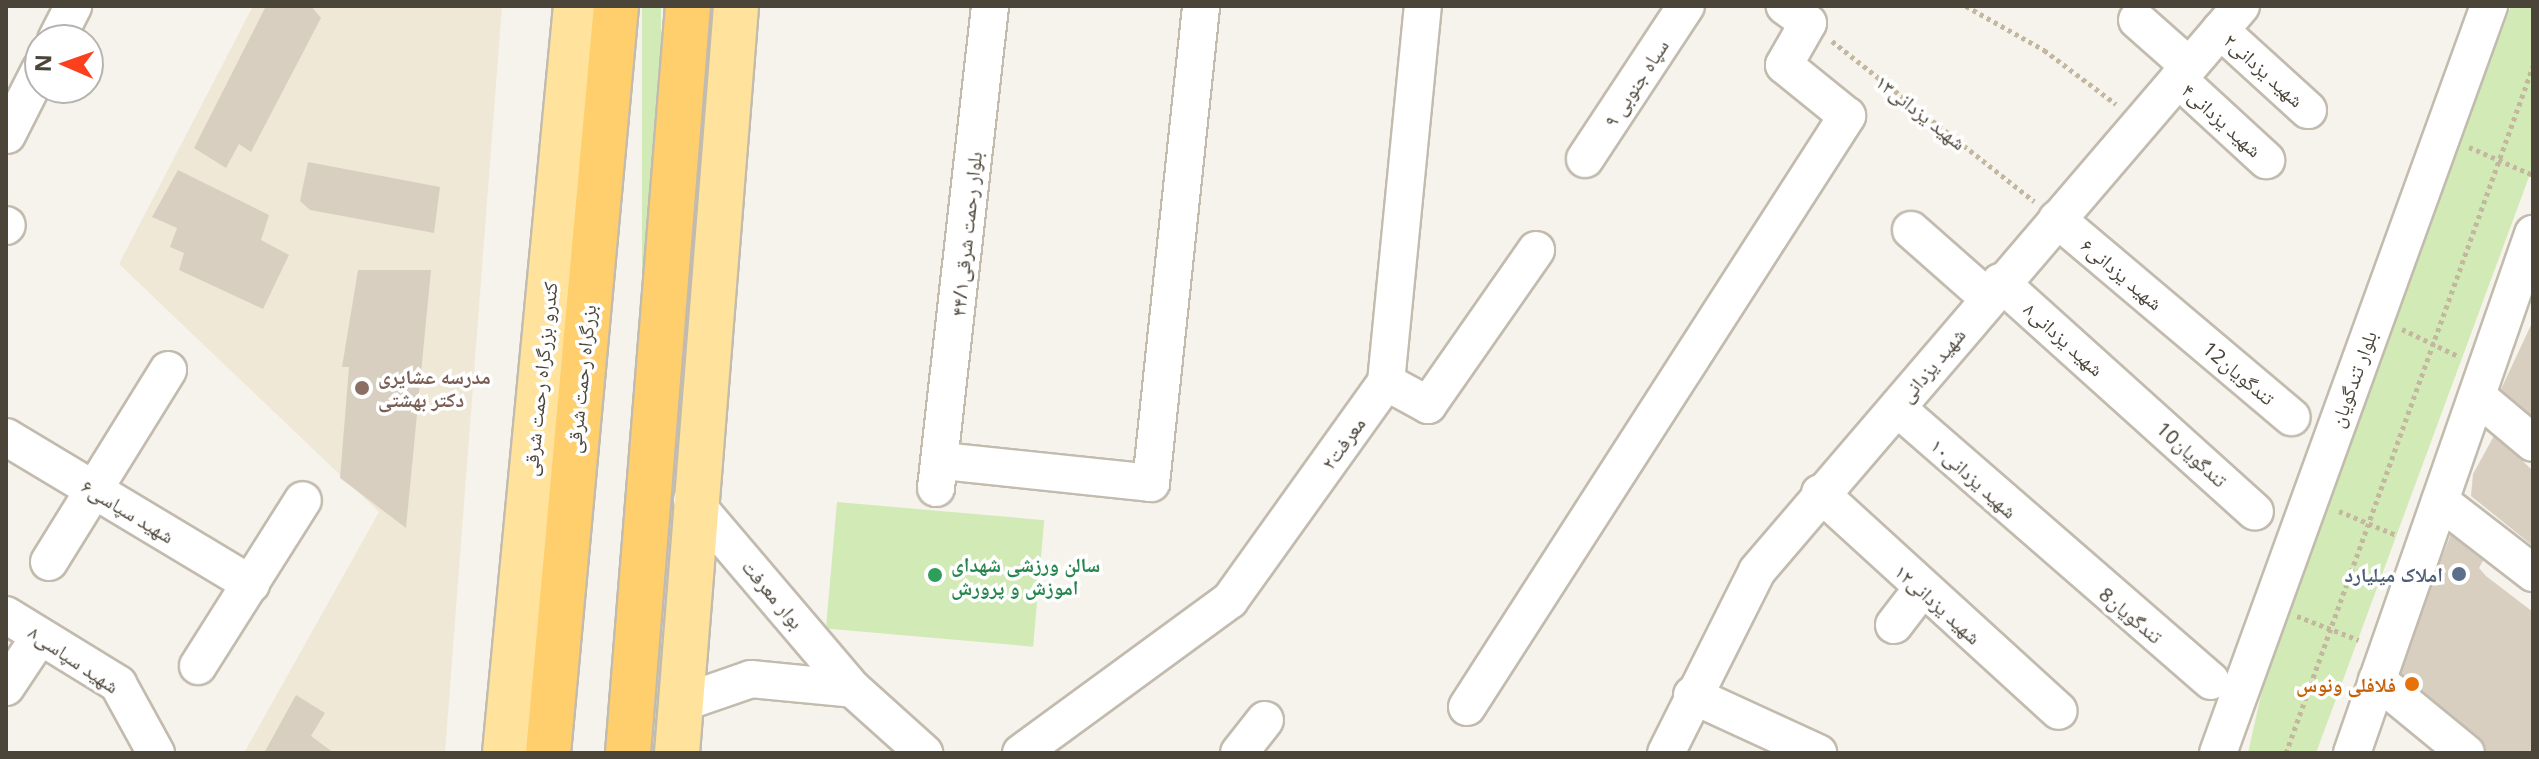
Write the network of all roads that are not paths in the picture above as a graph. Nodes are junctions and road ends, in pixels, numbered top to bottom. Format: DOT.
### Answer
graph roads {
  1 [pos="73,6"];
  2 [pos="576,6"];
  3 [pos="616,6"];
  4 [pos="688,6"];
  5 [pos="736,6"];
  6 [pos="990,6"];
  7 [pos="1201,6"];
  8 [pos="1423,6"];
  9 [pos="1686,6"];
  10 [pos="2489,6"];
  11 [pos="1796,14"];
  12 [pos="2230,18"];
  13 [pos="2137,20"];
  14 [pos="64,24"];
  15 [pos="2184,73"];
  16 [pos="24,102"];
  17 [pos="2308,110"];
  18 [pos="7,135"];
  19 [pos="1585,159"];
  20 [pos="2266,160"];
  21 [pos="2057,219"];
  22 [pos="1911,230"];
  23 [pos="2533,234"];
  24 [pos="1536,250"];
  25 [pos="1994,290"];
  26 [pos="2521,313"];
  27 [pos="2187,329"];
  28 [pos="168,370"];
  29 [pos="1386,382"];
  30 [pos="2481,383"];
  31 [pos="2128,397"];
  32 [pos="1897,408"];
  33 [pos="2291,417"];
  34 [pos="6,437"];
  35 [pos="2533,443"];
  36 [pos="90,490"];
  37 [pos="1820,493"];
  38 [pos="303,500"];
  39 [pos="692,500"];
  40 [pos="2440,501"];
  41 [pos="2255,512"];
  42 [pos="2052,549"];
  43 [pos="49,562"];
  44 [pos="2533,573"];
  45 [pos="251,584"];
  46 [pos="1921,590"];
  47 [pos="6,615"];
  48 [pos="557,619"];
  49 [pos="1894,625"];
  50 [pos="40,636"];
  51 [pos="198,666"];
  52 [pos="2382,666"];
  53 [pos="2211,681"];
  54 [pos="6,687"];
  55 [pos="853,689"];
  56 [pos="1692,695"];
  57 [pos="679,704"];
  58 [pos="1467,707"];
  59 [pos="2059,711"];
  60 [pos="1265,720"];
  61 [pos="156,753"];
  62 [pos="505,753"];
  63 [pos="519,753"];
  64 [pos="548,753"];
  65 [pos="628,753"];
  66 [pos="677,753"];
  67 [pos="924,753"];
  68 [pos="1021,753"];
  69 [pos="1239,753"];
  70 [pos="1666,753"];
  71 [pos="1818,753"];
  72 [pos="2218,753"];
  73 [pos="2352,753"];
  74 [pos="2466,753"];
  1 -- 14 [label="street"];
  2 -- 62 [label="main road, کندرو بزرگراه رحمت شرقی"];
  3 -- 48 [label="highway, بزرگراه رحمت شرقی"];
  4 -- 65 [label="highway"];
  5 -- 39 [label="main road"];
  6 -- 7 [label="street, بلوار رحمت شرقی۴۴/۱"];
  8 -- 29 [label="street, معرفت۲"];
  9 -- 19 [label="street, ۹ سپاه جنوبی"];
  10 -- 72 [label="street, بلوار تندگویان"];
  11 -- 58 [label="street"];
  12 -- 15 [label="street, شهید یزدانی"];
  12 -- 17 [label="street, شهید یزدانی۲"];
  13 -- 15 [label="street, شهید یزدانی۴"];
  15 -- 20 [label="street, شهید یزدانی۴"];
  15 -- 21 [label="street, شهید یزدانی"];
  16 -- 18 [label="street"];
  21 -- 25 [label="street, شهید یزدانی"];
  21 -- 27 [label="street, شهید یزدانی۶"];
  22 -- 25 [label="street, شهید یزدانی۸"];
  23 -- 26 [label="street"];
  24 -- 29 [label="street"];
  25 -- 31 [label="street, شهید یزدانی۸"];
  25 -- 32 [label="street, شهید یزدانی"];
  26 -- 30 [label="street"];
  27 -- 33 [label="street, 12تندگویان"];
  28 -- 36 [label="street"];
  29 -- 68 [label="street, معرفت۲"];
  30 -- 35 [label="street"];
  30 -- 40 [label="street"];
  31 -- 41 [label="street, 10تندگویان"];
  32 -- 37 [label="street, شهید یزدانی"];
  32 -- 42 [label="street, شهید یزدانی۱۰"];
  34 -- 36 [label="street, شهید سپاسی۶"];
  36 -- 43 [label="street"];
  36 -- 45 [label="street, شهید سپاسی۶"];
  37 -- 46 [label="street, شهید یزدانی۱۲"];
  37 -- 56 [label="street, شهید یزدانی"];
  38 -- 45 [label="street"];
  39 -- 55 [label="street, بوار معرفت"];
  39 -- 57 [label="main road"];
  40 -- 44 [label="street"];
  40 -- 52 [label="street"];
  42 -- 53 [label="street, 8تندگویان"];
  45 -- 51 [label="street"];
  46 -- 49 [label="street"];
  46 -- 59 [label="street, شهید یزدانی۱۲"];
  47 -- 50 [label="street, شهید سپاسی۸"];
  48 -- 63 [label="highway"];
  48 -- 64 [label="highway, بزرگراه رحمت شرقی"];
  50 -- 54 [label="street"];
  50 -- 61 [label="street, شهید سپاسی۸"];
  52 -- 73 [label="street"];
  52 -- 74 [label="street"];
  55 -- 57 [label="street"];
  55 -- 67 [label="street, بوار معرفت"];
  56 -- 70 [label="street, شهید یزدانی"];
  56 -- 71 [label="street"];
  57 -- 66 [label="main road"];
  60 -- 69 [label="street"];
}
